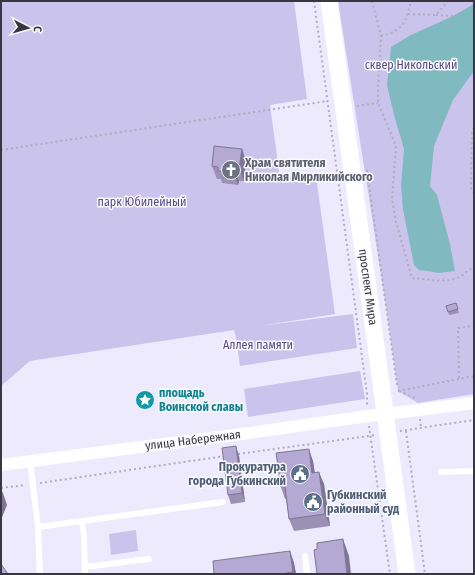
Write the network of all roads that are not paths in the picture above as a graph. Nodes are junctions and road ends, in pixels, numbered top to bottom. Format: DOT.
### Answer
graph roads {
  1 [pos="330,1"];
  2 [pos="474,403"];
  3 [pos="385,414"];
  4 [pos="30,461"];
  5 [pos="1,465"];
  6 [pos="474,471"];
  7 [pos="441,472"];
  8 [pos="223,502"];
  9 [pos="82,522"];
  10 [pos="38,527"];
  11 [pos="305,556"];
  12 [pos="149,558"];
  13 [pos="85,567"];
  14 [pos="40,574"];
  15 [pos="85,574"];
  16 [pos="307,574"];
  17 [pos="407,574"];
  1 -- 3 [label="main road, проспект Мира"];
  2 -- 3 [label="street, улица Набережная"];
  3 -- 4 [label="street, улица Набережная"];
  3 -- 17 [label="main road, проспект Мира"];
  4 -- 5 [label="street, улица Набережная"];
  4 -- 10 [label="lane"];
  6 -- 7 [label="lane"];
  8 -- 9 [label="lane"];
  9 -- 10 [label="lane"];
  9 -- 13 [label="lane"];
  10 -- 14 [label="lane"];
  11 -- 16 [label="lane"];
  12 -- 13 [label="lane"];
  13 -- 15 [label="lane"];
}
